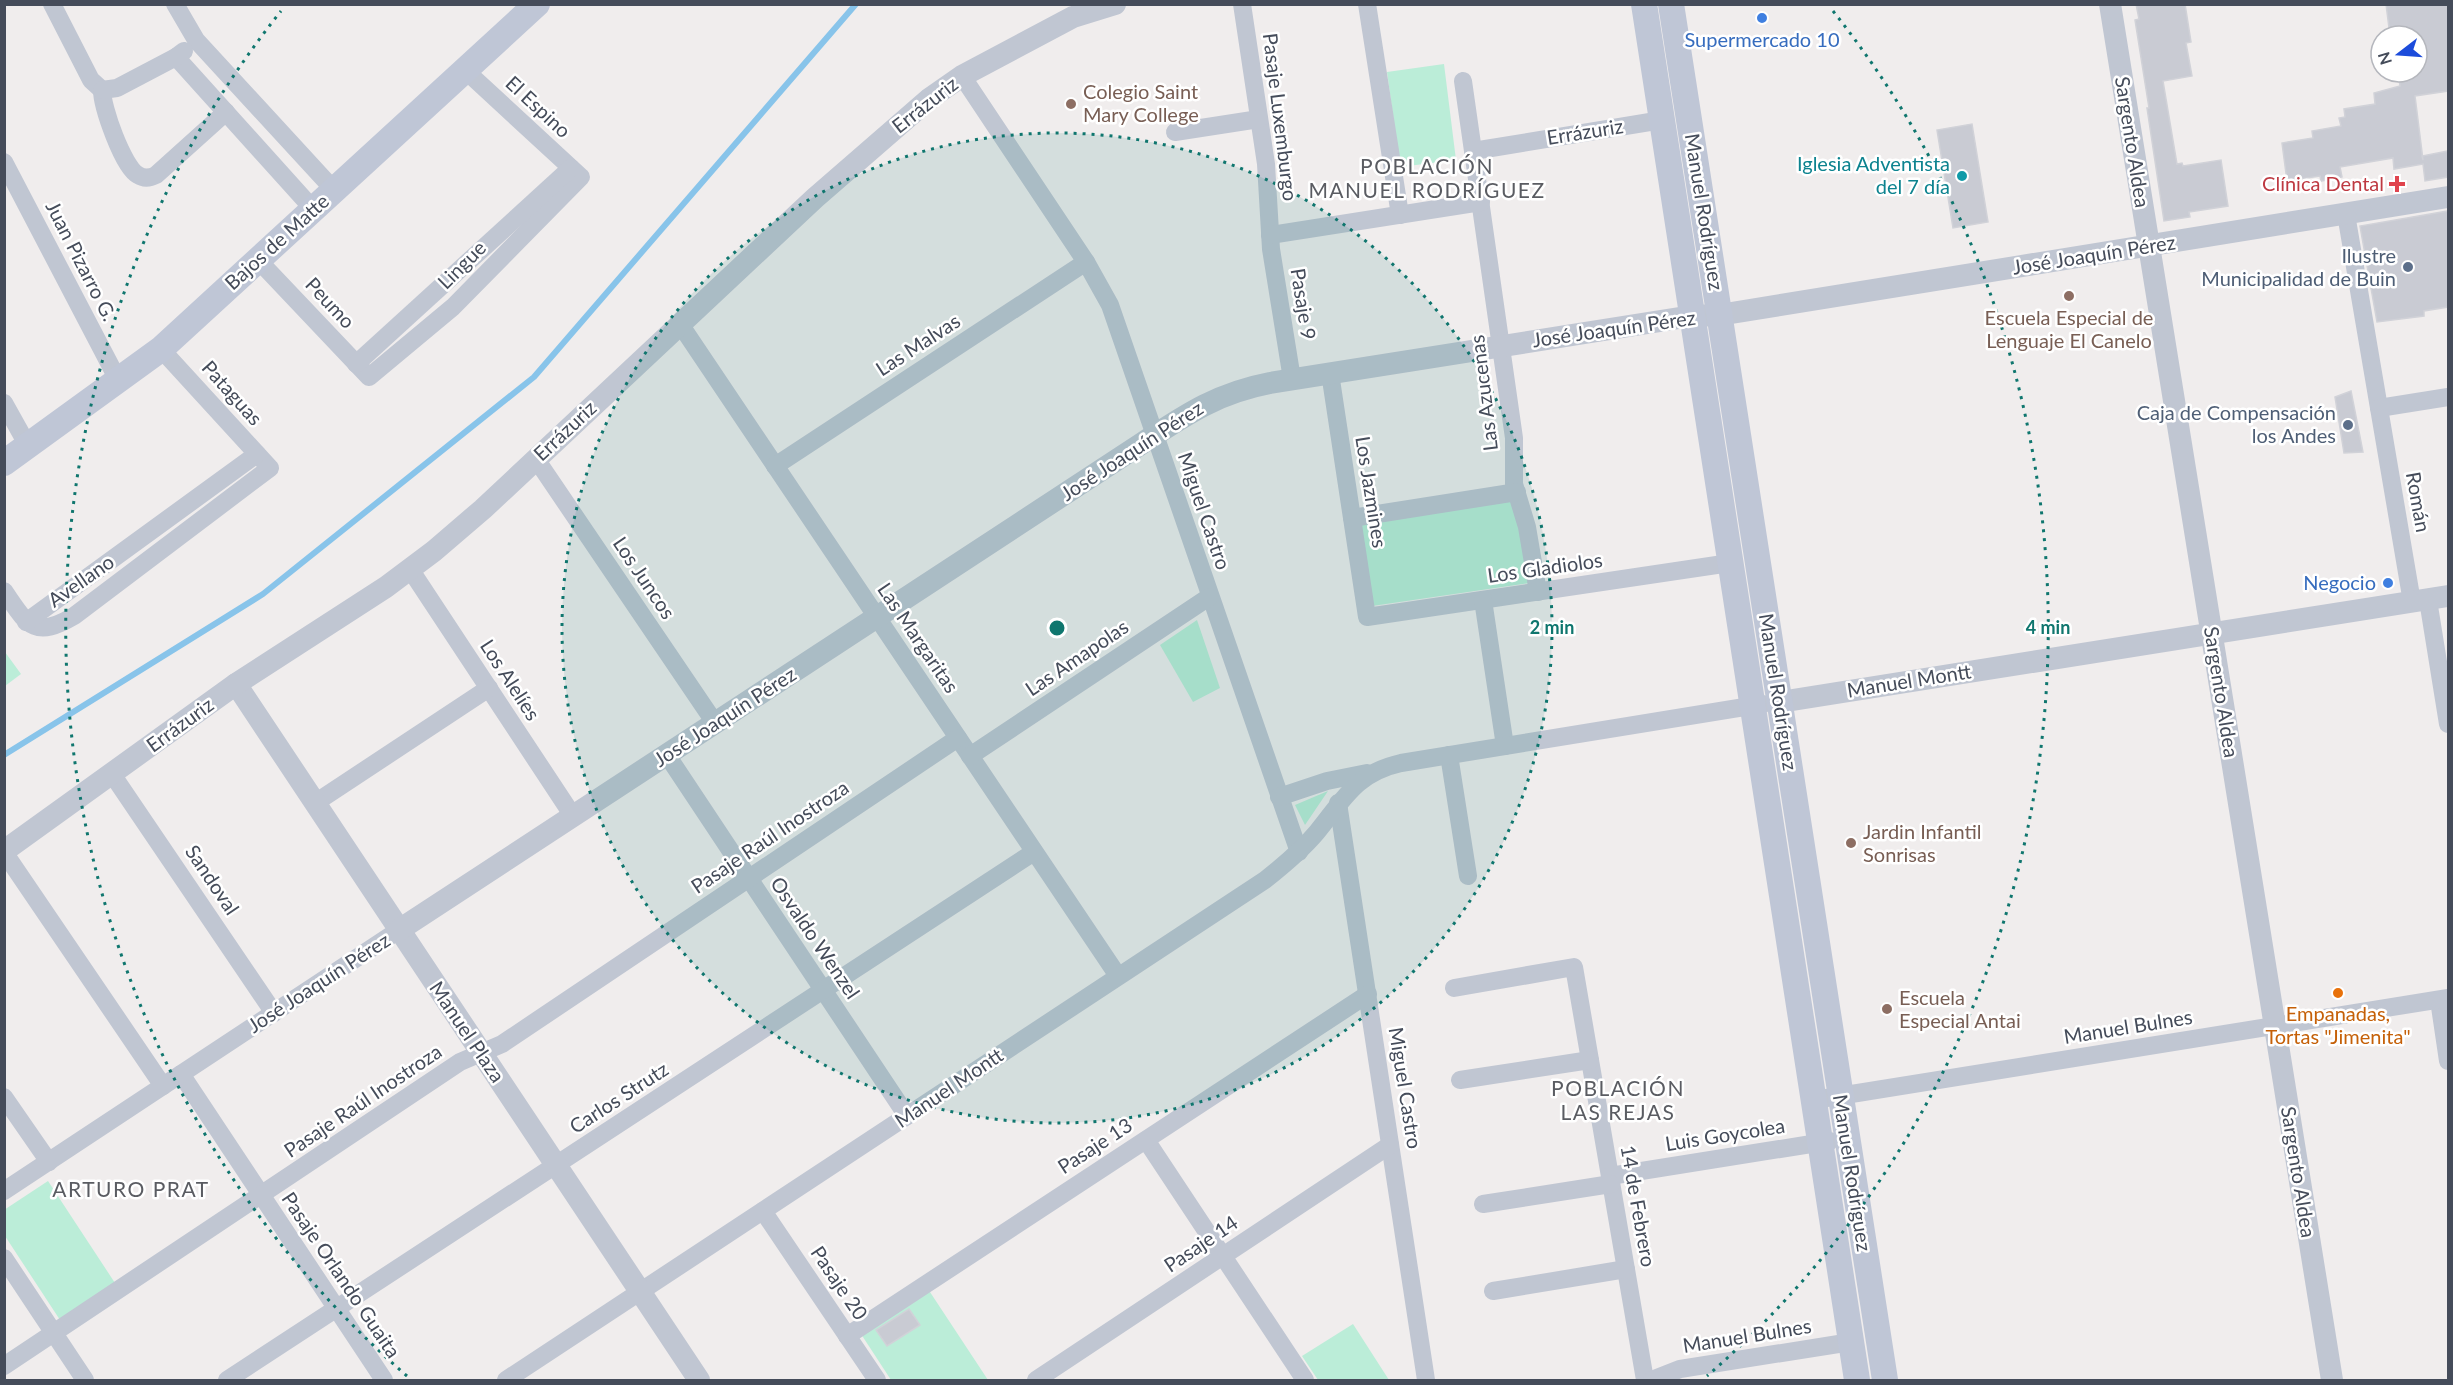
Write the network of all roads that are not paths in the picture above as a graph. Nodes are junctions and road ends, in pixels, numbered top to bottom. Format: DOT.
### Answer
graph roads {
  1 [pos="52,4"];
  2 [pos="175,4"];
  3 [pos="537,4"];
  4 [pos="1115,4"];
  5 [pos="1242,4"];
  6 [pos="1367,4"];
  7 [pos="1644,4"];
  8 [pos="1671,4"];
  9 [pos="2110,4"];
  10 [pos="196,40"];
  11 [pos="176,57"];
  12 [pos="465,70"];
  13 [pos="962,76"];
  14 [pos="1462,81"];
  15 [pos="102,90"];
  16 [pos="226,112"];
  17 [pos="1259,119"];
  18 [pos="1662,120"];
  19 [pos="1174,132"];
  20 [pos="1473,151"];
  21 [pos="4,162"];
  22 [pos="576,173"];
  23 [pos="334,190"];
  24 [pos="2448,197"];
  25 [pos="1481,202"];
  26 [pos="313,209"];
  27 [pos="2346,214"];
  28 [pos="1400,215"];
  29 [pos="1270,235"];
  30 [pos="2149,246"];
  31 [pos="258,260"];
  32 [pos="1086,262"];
  33 [pos="1719,315"];
  34 [pos="1692,316"];
  35 [pos="680,324"];
  36 [pos="1502,346"];
  37 [pos="161,348"];
  38 [pos="362,371"];
  39 [pos="1330,373"];
  40 [pos="1292,379"];
  41 [pos="118,380"];
  42 [pos="2448,397"];
  43 [pos="4,403"];
  44 [pos="2379,408"];
  45 [pos="1155,435"];
  46 [pos="28,446"];
  47 [pos="257,454"];
  48 [pos="536,459"];
  49 [pos="4,463"];
  50 [pos="776,466"];
  51 [pos="270,468"];
  52 [pos="1517,492"];
  53 [pos="1352,518"];
  54 [pos="1730,563"];
  55 [pos="410,569"];
  56 [pos="4,591"];
  57 [pos="1538,592"];
  58 [pos="1209,597"];
  59 [pos="1483,600"];
  60 [pos="2429,600"];
  61 [pos="877,617"];
  62 [pos="1367,617"];
  63 [pos="26,622"];
  64 [pos="2211,634"];
  65 [pos="236,684"];
  66 [pos="489,688"];
  67 [pos="1780,702"];
  68 [pos="1753,706"];
  69 [pos="715,723"];
  70 [pos="2448,723"];
  71 [pos="958,738"];
  72 [pos="1504,746"];
  73 [pos="667,755"];
  74 [pos="1449,755"];
  75 [pos="970,756"];
  76 [pos="1372,772"];
  77 [pos="112,774"];
  78 [pos="1279,796"];
  79 [pos="315,803"];
  80 [pos="1338,803"];
  81 [pos="573,816"];
  82 [pos="4,852"];
  83 [pos="1034,852"];
  84 [pos="1299,852"];
  85 [pos="1468,876"];
  86 [pos="749,878"];
  87 [pos="399,930"];
  88 [pos="1118,976"];
  89 [pos="1454,988"];
  90 [pos="824,990"];
  91 [pos="1368,994"];
  92 [pos="2444,999"];
  93 [pos="274,1012"];
  94 [pos="2274,1026"];
  95 [pos="481,1053"];
  96 [pos="1590,1060"];
  97 [pos="2448,1061"];
  98 [pos="181,1074"];
  99 [pos="1460,1080"];
  100 [pos="163,1086"];
  101 [pos="1840,1096"];
  102 [pos="4,1097"];
  103 [pos="1814,1100"];
  104 [pos="907,1116"];
  105 [pos="1847,1138"];
  106 [pos="1146,1140"];
  107 [pos="1820,1143"];
  108 [pos="1390,1145"];
  109 [pos="49,1162"];
  110 [pos="556,1166"];
  111 [pos="1611,1180"];
  112 [pos="4,1191"];
  113 [pos="261,1196"];
  114 [pos="1483,1204"];
  115 [pos="763,1210"];
  116 [pos="1223,1257"];
  117 [pos="4,1258"];
  118 [pos="1626,1269"];
  119 [pos="1493,1291"];
  120 [pos="640,1292"];
  121 [pos="336,1309"];
  122 [pos="54,1333"];
  123 [pos="847,1336"];
  124 [pos="1851,1342"];
  125 [pos="4,1365"];
  126 [pos="1297,1377"];
  127 [pos="514,1378"];
  128 [pos="85,1380"];
  129 [pos="227,1380"];
  130 [pos="384,1380"];
  131 [pos="699,1380"];
  132 [pos="877,1380"];
  133 [pos="1036,1380"];
  134 [pos="1426,1380"];
  135 [pos="1645,1380"];
  136 [pos="1652,1380"];
  137 [pos="1857,1380"];
  138 [pos="1885,1380"];
  139 [pos="2332,1380"];
  1 -- 15 [label="street"];
  2 -- 10 [label="street"];
  3 -- 12 [label="main road, Bajos de Matte"];
  4 -- 13 [label="street, Errázuriz"];
  5 -- 17 [label="street, Pasaje Luxemburgo"];
  6 -- 28 [label="street"];
  7 -- 18 [label="main road, Manuel Rodríguez"];
  8 -- 33 [label="main road, Manuel Rodríguez"];
  9 -- 30 [label="street, Sargento Aldea"];
  10 -- 11 [label="street"];
  10 -- 23 [label="street"];
  11 -- 15 [label="street"];
  11 -- 16 [label="street"];
  12 -- 22 [label="street, El Espino"];
  12 -- 23 [label="main road, Bajos de Matte"];
  13 -- 32 [label="street, Miguel Castro"];
  13 -- 35 [label="street, Errázuriz"];
  14 -- 20 [label="street, Las Azucenas"];
  15 -- 16 [label="street"];
  16 -- 26 [label="street"];
  17 -- 19 [label="street"];
  17 -- 29 [label="street, Pasaje Luxemburgo"];
  18 -- 20 [label="street, Errázuriz"];
  18 -- 34 [label="main road, Manuel Rodríguez"];
  20 -- 25 [label="street, Las Azucenas"];
  21 -- 41 [label="street, Juan Pizarro G."];
  22 -- 38 [label="street, Lingue"];
  23 -- 26 [label="main road, Bajos de Matte"];
  24 -- 27 [label="street, José Joaquín Pérez"];
  25 -- 28 [label="street"];
  25 -- 36 [label="street, Las Azucenas"];
  26 -- 31 [label="main road, Bajos de Matte"];
  27 -- 30 [label="street, José Joaquín Pérez"];
  27 -- 44 [label="street, Román"];
  28 -- 29 [label="street"];
  29 -- 40 [label="street, Pasaje 9"];
  30 -- 33 [label="street, José Joaquín Pérez"];
  30 -- 64 [label="street, Sargento Aldea"];
  31 -- 37 [label="main road, Bajos de Matte"];
  31 -- 38 [label="street, Peumo"];
  32 -- 45 [label="street, Miguel Castro"];
  32 -- 50 [label="street, Las Malvas"];
  33 -- 34 [label="street, José Joaquín Pérez"];
  33 -- 67 [label="main road, Manuel Rodríguez"];
  34 -- 36 [label="street, José Joaquín Pérez"];
  34 -- 54 [label="main road, Manuel Rodríguez"];
  35 -- 48 [label="street, Errázuriz"];
  35 -- 50 [label="street, Las Margaritas"];
  36 -- 39 [label="street, José Joaquín Pérez"];
  36 -- 52 [label="street, Las Azucenas"];
  37 -- 41 [label="main road, Bajos de Matte"];
  37 -- 47 [label="street, Pataguas"];
  39 -- 40 [label="street, José Joaquín Pérez"];
  39 -- 53 [label="street, Los Jazmines"];
  40 -- 45 [label="street, José Joaquín Pérez"];
  41 -- 46 [label="main road, Bajos de Matte"];
  42 -- 44 [label="street"];
  43 -- 46 [label="street"];
  44 -- 60 [label="street, Román"];
  45 -- 58 [label="street, Miguel Castro"];
  45 -- 61 [label="street, José Joaquín Pérez"];
  46 -- 49 [label="main road, Bajos de Matte"];
  47 -- 51 [label="street, Pataguas"];
  47 -- 63 [label="street, Avellano"];
  48 -- 55 [label="street, Errázuriz"];
  48 -- 69 [label="street, Los Juncos"];
  50 -- 61 [label="street, Las Margaritas"];
  51 -- 63 [label="street, Avellano"];
  52 -- 53 [label="street"];
  52 -- 57 [label="street, Las Azucenas"];
  53 -- 62 [label="street, Los Jazmines"];
  54 -- 57 [label="street, Los Gladiolos"];
  54 -- 68 [label="main road, Manuel Rodríguez"];
  55 -- 65 [label="street, Errázuriz"];
  55 -- 66 [label="street, Los Alelíes"];
  56 -- 63 [label="street"];
  57 -- 59 [label="street, Los Gladiolos"];
  58 -- 75 [label="street, Las Amapolas"];
  58 -- 78 [label="street, Miguel Castro"];
  59 -- 62 [label="street, Los Gladiolos"];
  59 -- 72 [label="street"];
  60 -- 64 [label="street, Manuel Montt"];
  60 -- 70 [label="street, Román"];
  61 -- 69 [label="street, José Joaquín Pérez"];
  61 -- 71 [label="street, Las Margaritas"];
  64 -- 67 [label="street, Manuel Montt"];
  64 -- 94 [label="street, Sargento Aldea"];
  65 -- 77 [label="street, Errázuriz"];
  65 -- 79 [label="street, Manuel Plaza"];
  66 -- 79 [label="street"];
  66 -- 81 [label="street, Los Alelíes"];
  67 -- 68 [label="street, Manuel Montt"];
  67 -- 101 [label="main road, Manuel Rodríguez"];
  68 -- 72 [label="street, Manuel Montt"];
  68 -- 103 [label="main road, Manuel Rodríguez"];
  69 -- 73 [label="street, José Joaquín Pérez"];
  71 -- 75 [label="street, Las Margaritas"];
  71 -- 86 [label="street, Pasaje Raúl Inostroza"];
  72 -- 74 [label="street, Manuel Montt"];
  73 -- 81 [label="street, José Joaquín Pérez"];
  73 -- 86 [label="street, Osvaldo Wenzel"];
  74 -- 76 [label="street, Manuel Montt"];
  74 -- 85 [label="street"];
  75 -- 83 [label="street, Las Margaritas"];
  76 -- 78 [label="street, Manuel Montt"];
  76 -- 80 [label="street, Manuel Montt"];
  77 -- 82 [label="street, Errázuriz"];
  77 -- 93 [label="street, Sandoval"];
  78 -- 84 [label="street, Miguel Castro"];
  79 -- 87 [label="street, Manuel Plaza"];
  80 -- 84 [label="street, Manuel Montt"];
  80 -- 91 [label="street, Miguel Castro"];
  81 -- 87 [label="street, José Joaquín Pérez"];
  82 -- 100 [label="street"];
  83 -- 88 [label="street, Las Margaritas"];
  83 -- 90 [label="street, Carlos Strutz"];
  84 -- 88 [label="street, Manuel Montt"];
  86 -- 90 [label="street, Osvaldo Wenzel"];
  86 -- 95 [label="street, Pasaje Raúl Inostroza"];
  87 -- 93 [label="street, José Joaquín Pérez"];
  87 -- 95 [label="street, Manuel Plaza"];
  88 -- 104 [label="street, Manuel Montt"];
  89 -- 96 [label="street, 14 de Febrero"];
  90 -- 104 [label="street, Osvaldo Wenzel"];
  90 -- 110 [label="street, Carlos Strutz"];
  91 -- 106 [label="street, Pasaje 13"];
  91 -- 108 [label="street, Miguel Castro"];
  92 -- 94 [label="street, Manuel Bulnes"];
  92 -- 97 [label="street"];
  93 -- 98 [label="street, José Joaquín Pérez"];
  94 -- 101 [label="street, Manuel Bulnes"];
  94 -- 139 [label="street, Sargento Aldea"];
  95 -- 110 [label="street, Manuel Plaza"];
  95 -- 113 [label="street, Pasaje Raúl Inostroza"];
  96 -- 99 [label="street"];
  96 -- 111 [label="street, 14 de Febrero"];
  98 -- 100 [label="street, José Joaquín Pérez"];
  98 -- 113 [label="street, Pasaje Orlando Guaita"];
  100 -- 109 [label="street, José Joaquín Pérez"];
  101 -- 103 [label="street, Manuel Bulnes"];
  101 -- 105 [label="main road, Manuel Rodríguez"];
  102 -- 109 [label="street"];
  103 -- 107 [label="main road, Manuel Rodríguez"];
  104 -- 115 [label="street, Manuel Montt"];
  105 -- 107 [label="street, Luis Goycolea"];
  105 -- 138 [label="main road, Manuel Rodríguez"];
  106 -- 116 [label="street"];
  106 -- 123 [label="street, Pasaje 13"];
  107 -- 111 [label="street, Luis Goycolea"];
  107 -- 124 [label="main road, Manuel Rodríguez"];
  108 -- 116 [label="street, Pasaje 14"];
  108 -- 134 [label="street, Miguel Castro"];
  109 -- 112 [label="street, José Joaquín Pérez"];
  110 -- 120 [label="street, Manuel Plaza"];
  110 -- 121 [label="street, Carlos Strutz"];
  111 -- 114 [label="street, Luis Goycolea"];
  111 -- 118 [label="street, 14 de Febrero"];
  113 -- 121 [label="street, Pasaje Orlando Guaita"];
  113 -- 122 [label="street, Pasaje Raúl Inostroza"];
  115 -- 120 [label="street, Manuel Montt"];
  115 -- 123 [label="street, Pasaje 20"];
  116 -- 126 [label="street"];
  116 -- 133 [label="street, Pasaje 14"];
  117 -- 122 [label="street"];
  118 -- 119 [label="street"];
  118 -- 135 [label="street, 14 de Febrero"];
  120 -- 127 [label="street, Manuel Montt"];
  120 -- 131 [label="street, Manuel Plaza"];
  121 -- 129 [label="street, Carlos Strutz"];
  121 -- 130 [label="street, Pasaje Orlando Guaita"];
  122 -- 125 [label="street, Pasaje Raúl Inostroza"];
  122 -- 128 [label="street"];
  123 -- 132 [label="street, Pasaje 20"];
  124 -- 136 [label="street, Manuel Bulnes"];
  124 -- 137 [label="main road, Manuel Rodríguez"];
}
